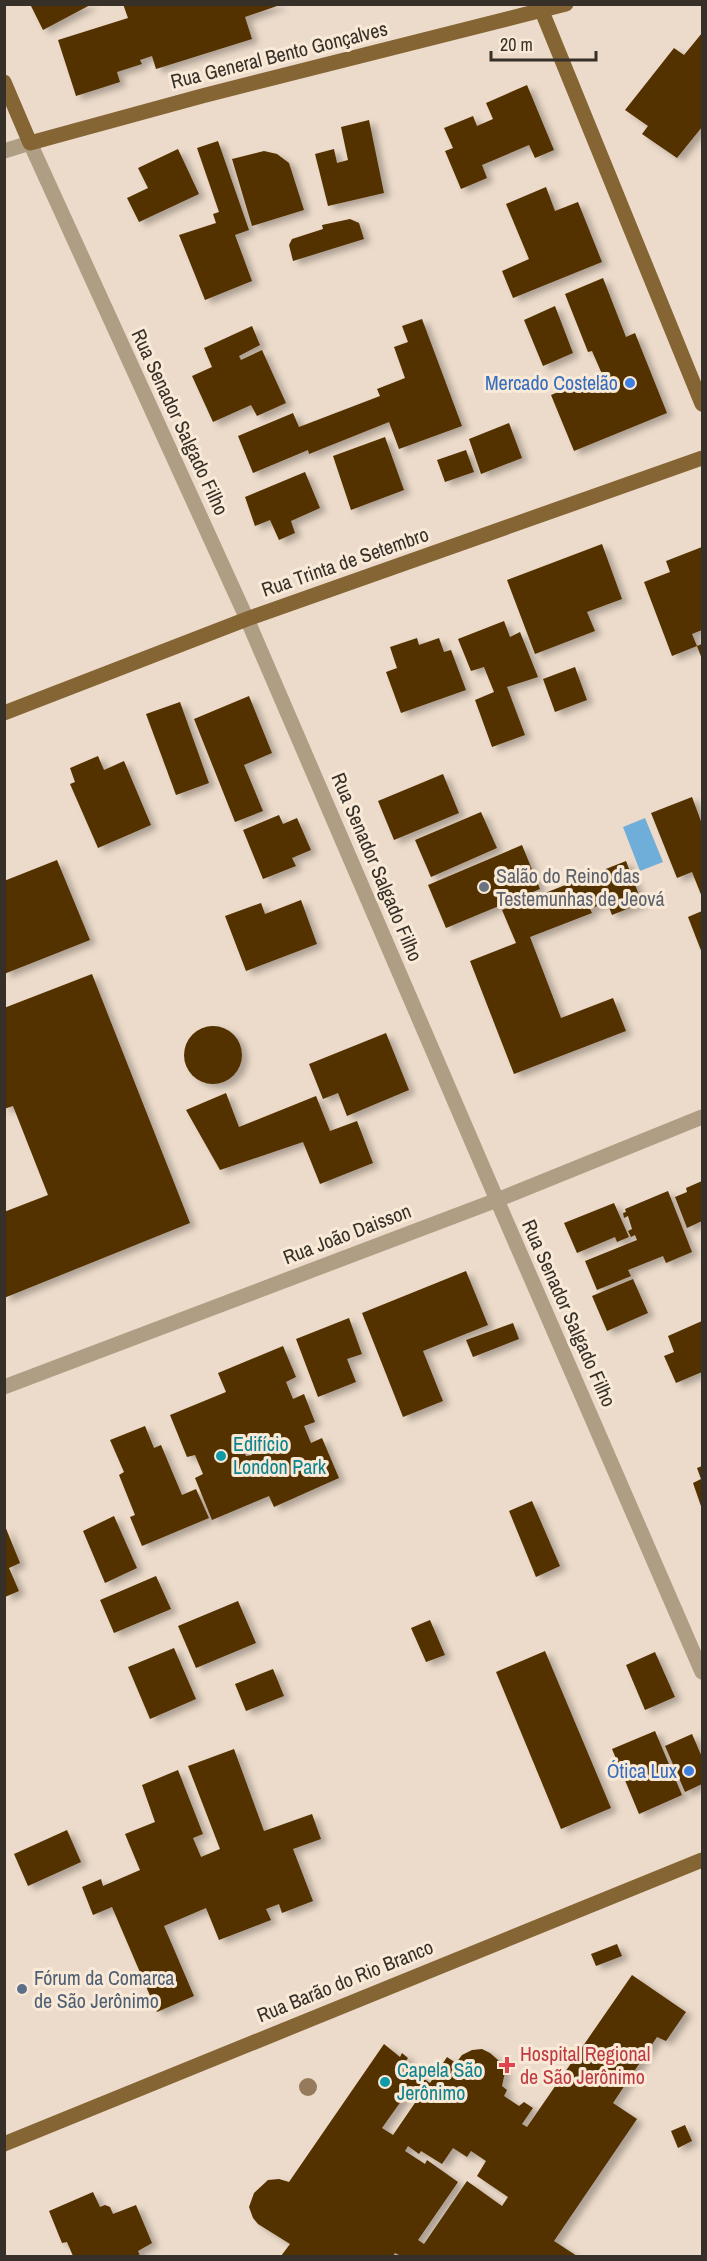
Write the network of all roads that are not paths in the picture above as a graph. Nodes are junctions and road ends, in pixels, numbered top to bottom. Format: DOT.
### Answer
graph roads {
  1 [pos="566,4"];
  2 [pos="540,7"];
  3 [pos="4,82"];
  4 [pos="30,143"];
  5 [pos="4,151"];
  6 [pos="702,404"];
  7 [pos="702,458"];
  8 [pos="247,619"];
  9 [pos="4,713"];
  10 [pos="702,1117"];
  11 [pos="497,1200"];
  12 [pos="4,1387"];
  13 [pos="702,1672"];
  14 [pos="702,1860"];
  15 [pos="4,2144"];
  1 -- 2 [label="main road, Rua General Bento Gonçalves"];
  2 -- 4 [label="main road, Rua General Bento Gonçalves"];
  2 -- 6 [label="main road"];
  3 -- 4 [label="main road, Rua Senador Salgado Filho"];
  4 -- 5 [label="street, Rua General Bento Gonçalves"];
  4 -- 8 [label="street, Rua Senador Salgado Filho"];
  7 -- 8 [label="main road, Rua Trinta de Setembro"];
  8 -- 9 [label="main road, Rua Trinta de Setembro"];
  8 -- 11 [label="street, Rua Senador Salgado Filho"];
  10 -- 11 [label="street, Rua João Daisson"];
  11 -- 12 [label="street, Rua João Daisson"];
  11 -- 13 [label="street, Rua Senador Salgado Filho"];
  14 -- 15 [label="main road, Rua Barão do Rio Branco"];
}
